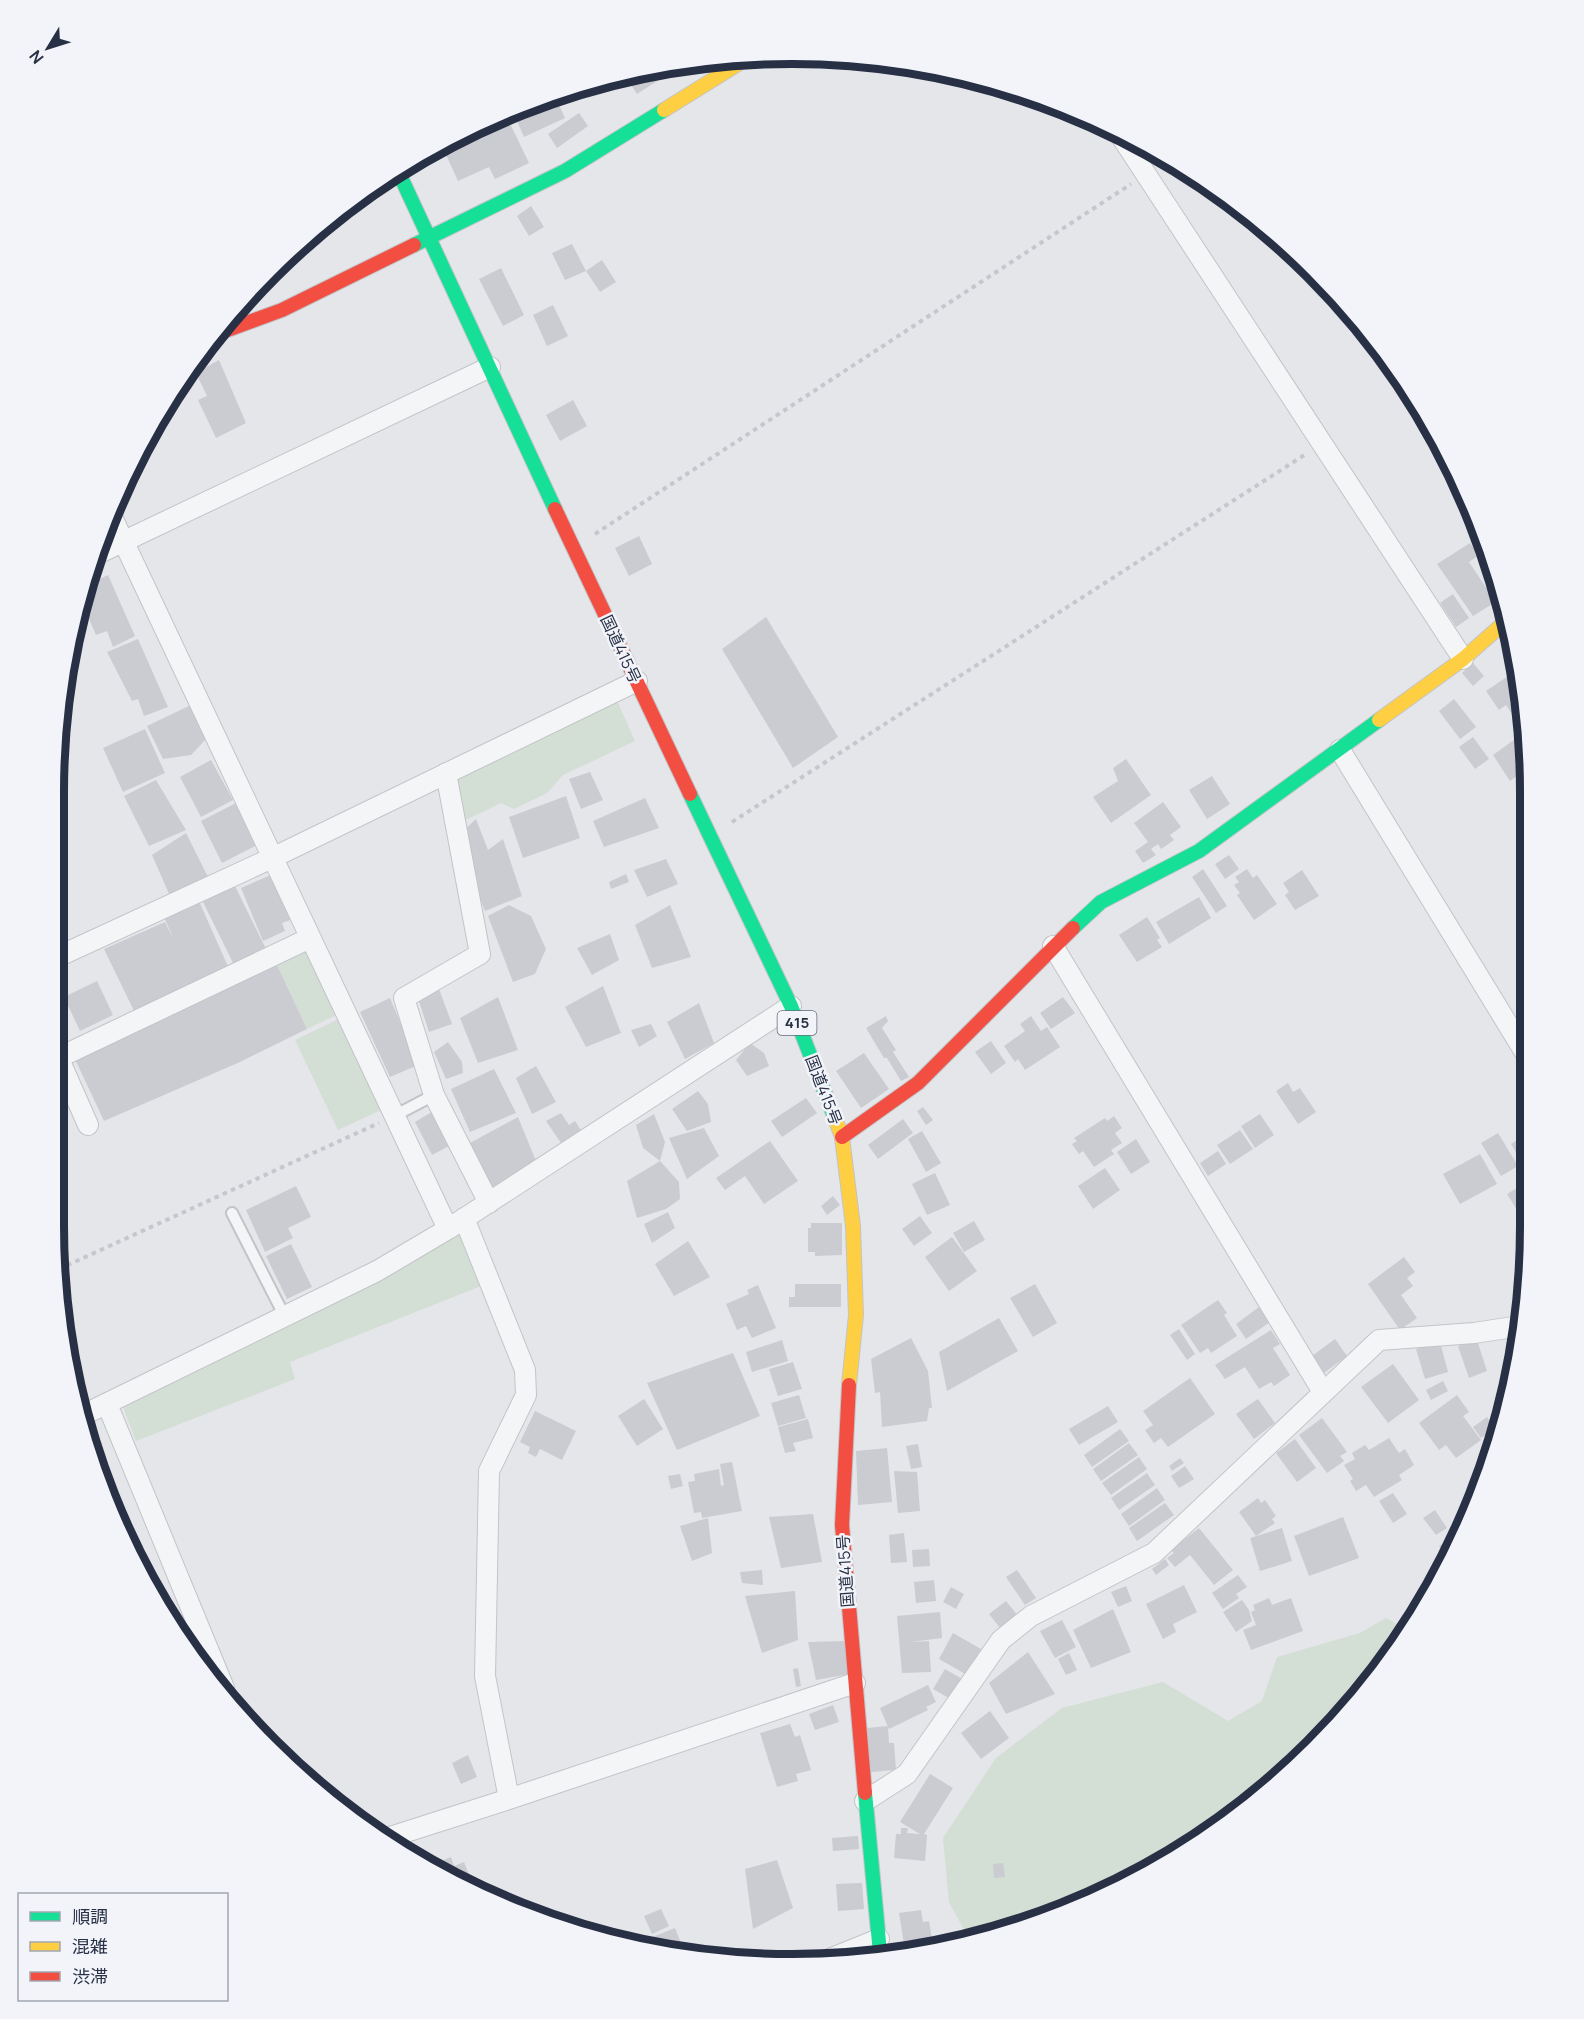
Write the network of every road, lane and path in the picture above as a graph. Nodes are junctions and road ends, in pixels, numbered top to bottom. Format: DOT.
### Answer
graph roads {
  1 [pos="733,67"];
  2 [pos="1129,148"];
  3 [pos="1146,174"];
  4 [pos="401,179"];
  5 [pos="428,238"];
  6 [pos="232,329"];
  7 [pos="490,367"];
  8 [pos="1322,444"];
  9 [pos="116,525"];
  10 [pos="123,540"];
  11 [pos="573,548"];
  12 [pos="107,549"];
  13 [pos="1500,626"];
  14 [pos="1463,659"];
  15 [pos="637,681"];
  16 [pos="1340,750"];
  17 [pos="446,773"];
  18 [pos="710,837"];
  19 [pos="272,858"];
  20 [pos="310,938"];
  21 [pos="1053,946"];
  22 [pos="64,954"];
  23 [pos="790,1006"];
  24 [pos="1520,1044"];
  25 [pos="64,1050"];
  26 [pos="64,1072"];
  27 [pos="434,1095"];
  28 [pos="394,1116"];
  29 [pos="88,1125"];
  30 [pos="842,1137"];
  31 [pos="489,1203"];
  32 [pos="232,1213"];
  33 [pos="456,1224"];
  34 [pos="66,1266"];
  35 [pos="285,1317"];
  36 [pos="1512,1327"];
  37 [pos="1323,1392"];
  38 [pos="107,1404"];
  39 [pos="88,1413"];
  40 [pos="218,1674"];
  41 [pos="855,1683"];
  42 [pos="509,1799"];
  43 [pos="865,1801"];
  44 [pos="394,1836"];
  45 [pos="879,1946"];
  46 [pos="861,1951"];
  1 -- 5 [label="main road"];
  2 -- 3 [label="street"];
  3 -- 8 [label="street"];
  3 -- 11 [label="path"];
  4 -- 5 [label="main road, 国道415号 / 415"];
  5 -- 6 [label="main road"];
  5 -- 7 [label="main road, 国道415号 / 415"];
  7 -- 10 [label="street"];
  7 -- 11 [label="main road, 国道415号 / 415"];
  8 -- 14 [label="street"];
  8 -- 18 [label="path"];
  9 -- 10 [label="street"];
  10 -- 12 [label="street"];
  10 -- 19 [label="street"];
  11 -- 15 [label="main road, 国道415号 / 415"];
  13 -- 14 [label="main road"];
  14 -- 16 [label="main road"];
  15 -- 17 [label="street"];
  15 -- 18 [label="main road, 国道415号 / 415"];
  16 -- 21 [label="main road"];
  16 -- 24 [label="street"];
  17 -- 19 [label="street"];
  17 -- 27 [label="street"];
  18 -- 23 [label="main road, 国道415号 / 415"];
  19 -- 20 [label="street"];
  19 -- 22 [label="street"];
  20 -- 25 [label="street"];
  20 -- 28 [label="street"];
  21 -- 30 [label="main road"];
  21 -- 37 [label="street"];
  23 -- 30 [label="main road, 国道415号 / 415"];
  23 -- 31 [label="street"];
  26 -- 29 [label="street"];
  27 -- 28 [label="lane"];
  27 -- 31 [label="street"];
  28 -- 33 [label="street"];
  28 -- 34 [label="path"];
  30 -- 41 [label="main road, 国道415号 / 415"];
  31 -- 33 [label="street"];
  32 -- 35 [label="lane"];
  33 -- 35 [label="street"];
  33 -- 42 [label="street"];
  35 -- 38 [label="street"];
  36 -- 37 [label="street"];
  37 -- 43 [label="street"];
  38 -- 39 [label="street"];
  38 -- 40 [label="street"];
  41 -- 42 [label="street"];
  41 -- 43 [label="main road, 国道415号 / 415"];
  42 -- 44 [label="street"];
  43 -- 45 [label="main road, 国道415号 / 415"];
  45 -- 46 [label="street"];
}
